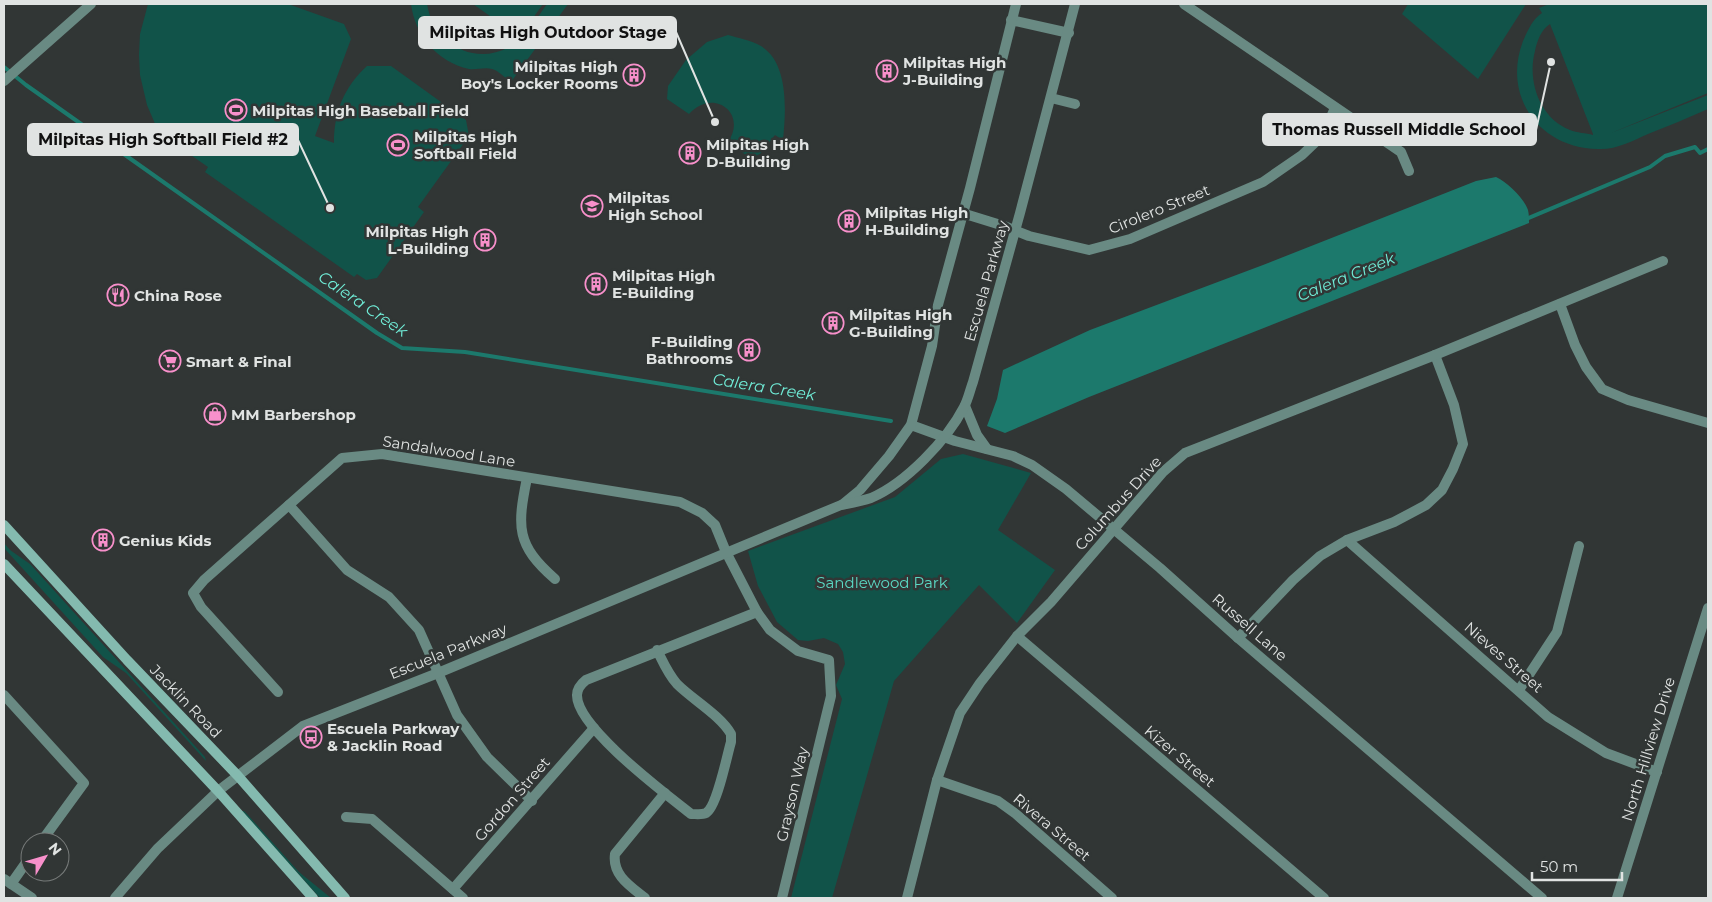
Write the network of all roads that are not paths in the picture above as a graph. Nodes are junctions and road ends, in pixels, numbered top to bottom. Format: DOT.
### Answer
graph roads {
  1 [pos="90,4"];
  2 [pos="1016,4"];
  3 [pos="1075,4"];
  4 [pos="1184,4"];
  5 [pos="1011,20"];
  6 [pos="1068,33"];
  7 [pos="4,81"];
  8 [pos="1051,98"];
  9 [pos="1075,104"];
  10 [pos="1335,108"];
  11 [pos="1409,170"];
  12 [pos="962,214"];
  13 [pos="1016,230"];
  14 [pos="1663,261"];
  15 [pos="1560,304"];
  16 [pos="1435,355"];
  17 [pos="965,406"];
  18 [pos="1708,423"];
  19 [pos="911,424"];
  20 [pos="946,438"];
  21 [pos="987,449"];
  22 [pos="527,478"];
  23 [pos="288,505"];
  24 [pos="841,505"];
  25 [pos="4,525"];
  26 [pos="1114,529"];
  27 [pos="1347,540"];
  28 [pos="1579,546"];
  29 [pos="726,552"];
  30 [pos="4,564"];
  31 [pos="555,579"];
  32 [pos="1708,608"];
  33 [pos="757,612"];
  34 [pos="1017,636"];
  35 [pos="1238,638"];
  36 [pos="658,650"];
  37 [pos="438,673"];
  38 [pos="1519,690"];
  39 [pos="278,692"];
  40 [pos="4,695"];
  41 [pos="594,728"];
  42 [pos="1657,772"];
  43 [pos="238,776"];
  44 [pos="937,780"];
  45 [pos="218,791"];
  46 [pos="665,793"];
  47 [pos="532,801"];
  48 [pos="346,817"];
  49 [pos="48,832"];
  50 [pos="20,867"];
  51 [pos="7,881"];
  52 [pos="453,889"];
  53 [pos="32,898"];
  54 [pos="115,898"];
  55 [pos="313,898"];
  56 [pos="345,898"];
  57 [pos="463,898"];
  58 [pos="644,898"];
  59 [pos="782,898"];
  60 [pos="907,898"];
  61 [pos="1112,898"];
  62 [pos="1324,898"];
  63 [pos="1542,898"];
  64 [pos="1617,898"];
  1 -- 7 [label="street"];
  2 -- 5 [label="street, Escuela Parkway"];
  3 -- 6 [label="street, Escuela Parkway"];
  4 -- 10 [label="street"];
  5 -- 6 [label="street"];
  5 -- 12 [label="street, Escuela Parkway"];
  6 -- 8 [label="street, Escuela Parkway"];
  8 -- 9 [label="street"];
  8 -- 13 [label="street, Escuela Parkway"];
  10 -- 11 [label="street"];
  10 -- 13 [label="street, Cirolero Street"];
  12 -- 13 [label="street, Cirolero Street"];
  12 -- 19 [label="street, Escuela Parkway"];
  13 -- 17 [label="street, Escuela Parkway"];
  14 -- 15 [label="street, Columbus Drive"];
  15 -- 16 [label="street, Columbus Drive"];
  15 -- 18 [label="street"];
  16 -- 26 [label="street, Columbus Drive"];
  16 -- 27 [label="street"];
  17 -- 20 [label="street, Escuela Parkway"];
  17 -- 21 [label="street"];
  19 -- 20 [label="street, Russell Lane"];
  19 -- 24 [label="street, Escuela Parkway"];
  20 -- 21 [label="street, Russell Lane"];
  20 -- 24 [label="street, Escuela Parkway"];
  21 -- 26 [label="street, Russell Lane"];
  22 -- 23 [label="street, Sandalwood Lane"];
  22 -- 29 [label="street, Sandalwood Lane"];
  22 -- 31 [label="street"];
  23 -- 37 [label="street"];
  23 -- 39 [label="street, Sandalwood Lane"];
  24 -- 29 [label="street, Escuela Parkway"];
  25 -- 43 [label="main road, Jacklin Road"];
  26 -- 34 [label="street, Columbus Drive"];
  26 -- 35 [label="street, Russell Lane"];
  27 -- 35 [label="street"];
  27 -- 38 [label="street, Nieves Street"];
  28 -- 38 [label="street"];
  29 -- 33 [label="street, Sandalwood Lane"];
  29 -- 37 [label="street, Escuela Parkway"];
  30 -- 45 [label="main road"];
  32 -- 42 [label="street, North Hillview Drive"];
  33 -- 36 [label="street"];
  33 -- 59 [label="street, Grayson Way"];
  34 -- 44 [label="street, Columbus Drive"];
  34 -- 62 [label="street, Kizer Street"];
  35 -- 63 [label="street, Russell Lane"];
  36 -- 41 [label="street"];
  36 -- 46 [label="street"];
  37 -- 43 [label="street, Escuela Parkway"];
  37 -- 47 [label="street"];
  38 -- 42 [label="street, Nieves Street"];
  40 -- 49 [label="street"];
  41 -- 46 [label="street"];
  41 -- 47 [label="street, Gordon Street"];
  42 -- 64 [label="street, North Hillview Drive"];
  43 -- 45 [label="street, Escuela Parkway"];
  43 -- 56 [label="main road, Jacklin Road"];
  44 -- 60 [label="street, Columbus Drive"];
  44 -- 61 [label="street, Rivera Street"];
  45 -- 54 [label="street, Escuela Parkway"];
  45 -- 55 [label="main road"];
  46 -- 58 [label="street"];
  47 -- 52 [label="street, Gordon Street"];
  48 -- 52 [label="street"];
  50 -- 51 [label="street"];
  51 -- 53 [label="street"];
  52 -- 57 [label="street"];
}
